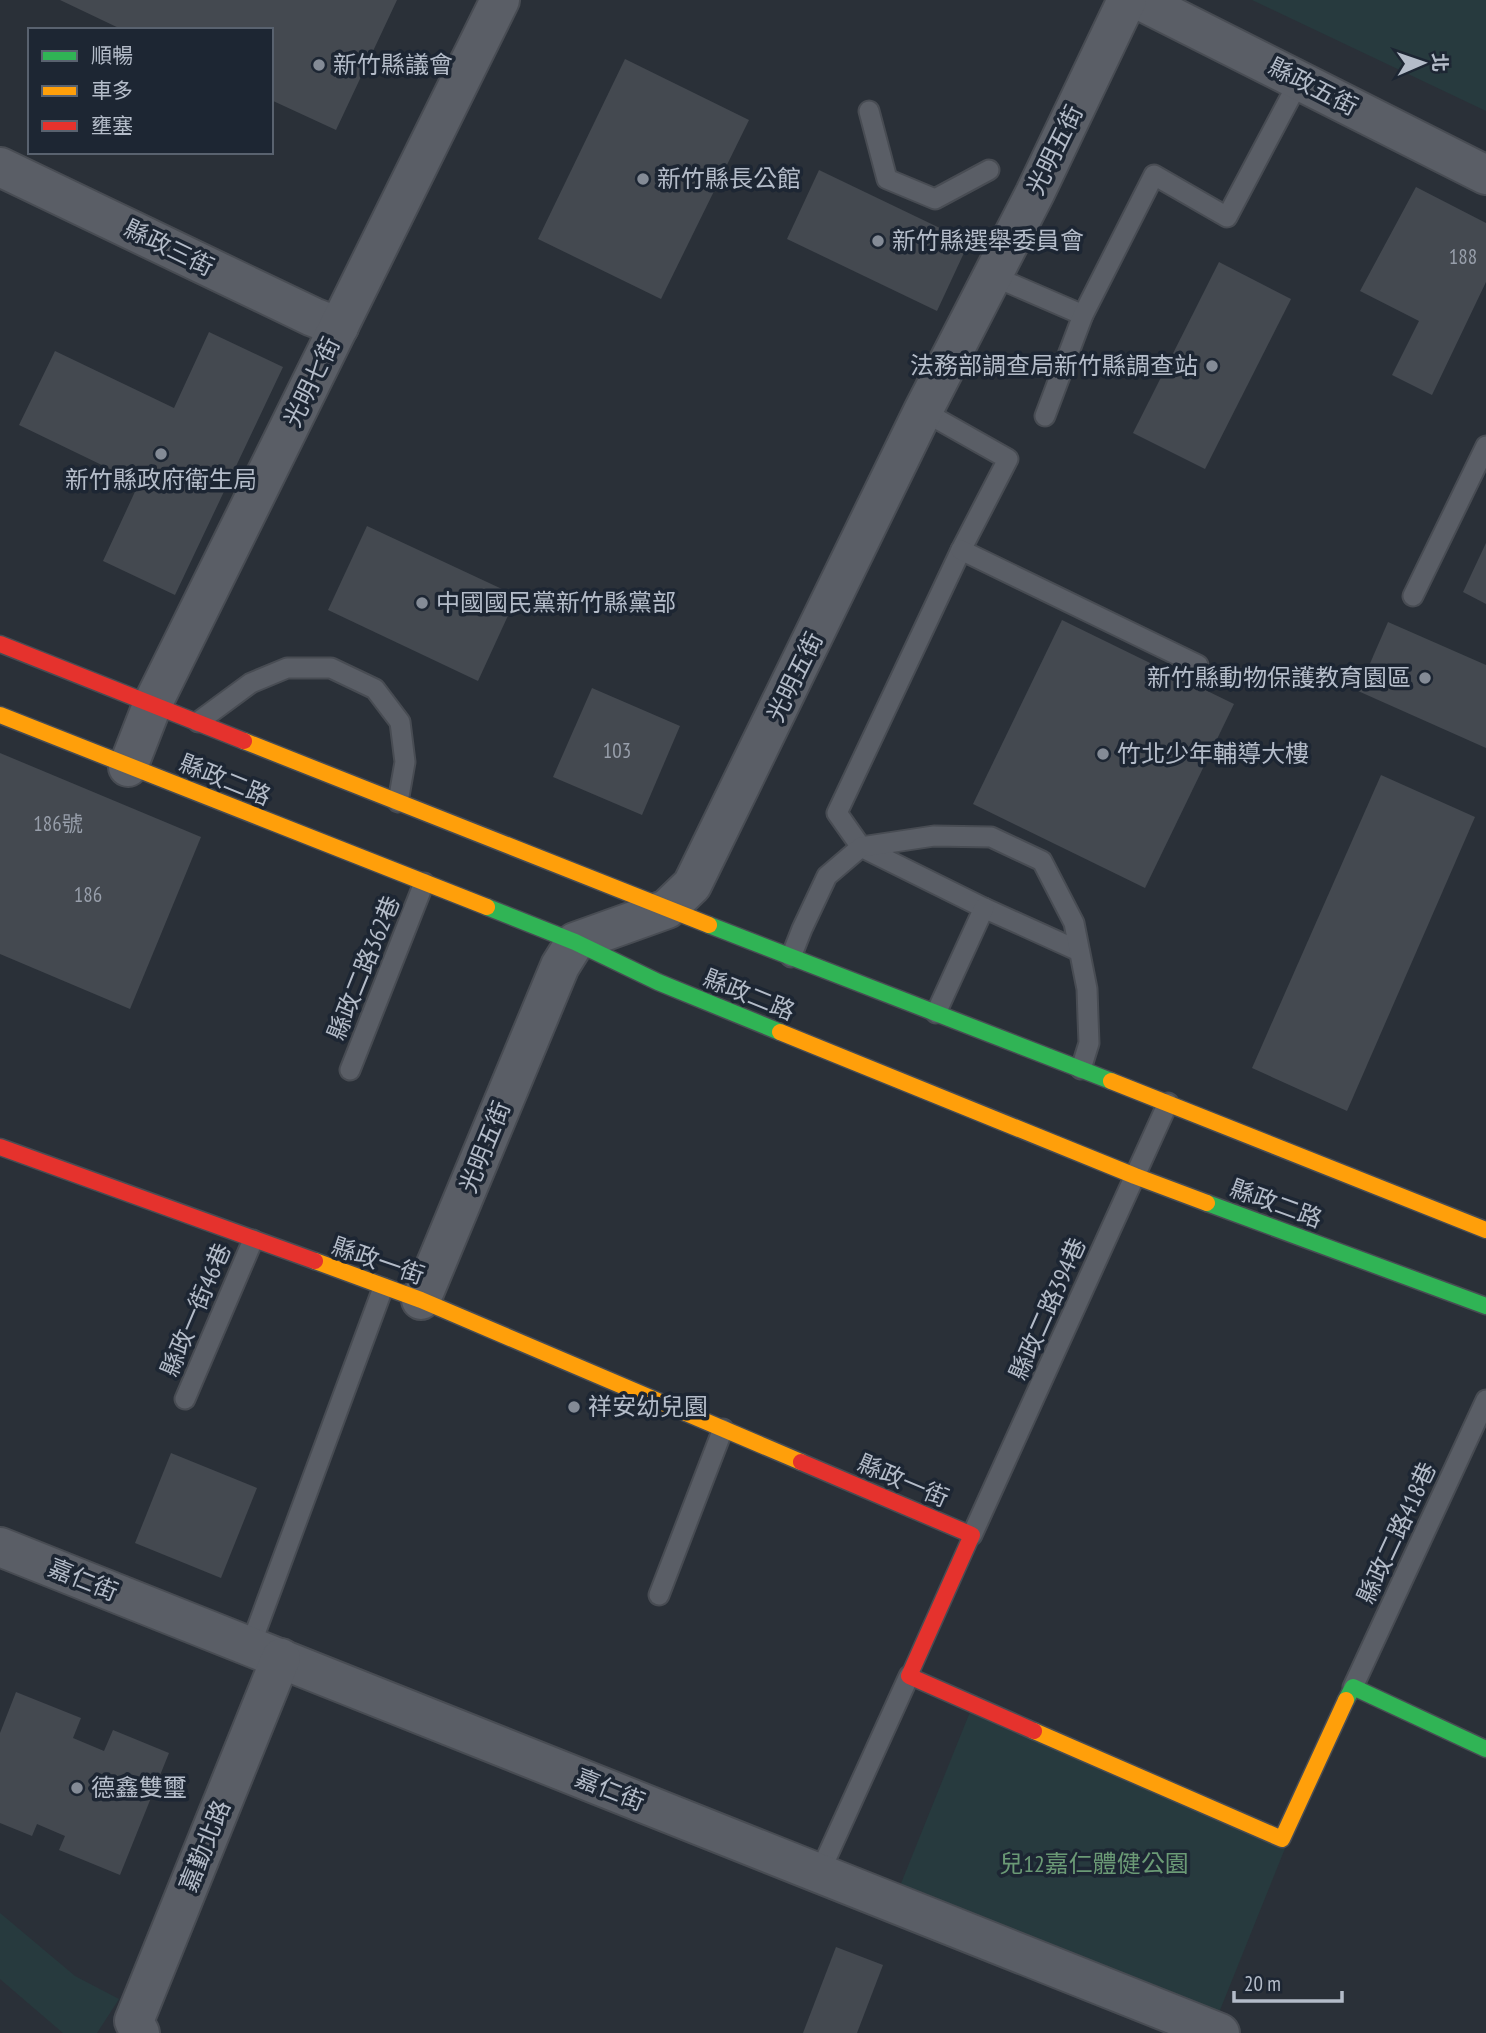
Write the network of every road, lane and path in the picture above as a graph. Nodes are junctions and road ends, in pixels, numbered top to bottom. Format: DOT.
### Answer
graph roads {
  1 [pos="500,0"];
  2 [pos="1127,0"];
  3 [pos="1139,0"];
  4 [pos="1300,81"];
  5 [pos="869,111"];
  6 [pos="0,167"];
  7 [pos="989,170"];
  8 [pos="1486,175"];
  9 [pos="993,276"];
  10 [pos="1083,315"];
  11 [pos="339,327"];
  12 [pos="923,411"];
  13 [pos="1045,416"];
  14 [pos="1486,446"];
  15 [pos="961,550"];
  16 [pos="1413,596"];
  17 [pos="0,644"];
  18 [pos="1198,664"];
  19 [pos="153,703"];
  20 [pos="0,715"];
  21 [pos="198,722"];
  22 [pos="128,766"];
  23 [pos="398,802"];
  24 [pos="861,847"];
  25 [pos="424,883"];
  26 [pos="984,908"];
  27 [pos="667,909"];
  28 [pos="575,943"];
  29 [pos="1079,951"];
  30 [pos="791,957"];
  31 [pos="936,1013"];
  32 [pos="1081,1069"];
  33 [pos="350,1070"];
  34 [pos="1168,1103"];
  35 [pos="0,1147"];
  36 [pos="1135,1176"];
  37 [pos="1486,1230"];
  38 [pos="253,1240"];
  39 [pos="383,1288"];
  40 [pos="421,1300"];
  41 [pos="1486,1306"];
  42 [pos="185,1399"];
  43 [pos="1486,1400"];
  44 [pos="723,1429"];
  45 [pos="972,1535"];
  46 [pos="0,1547"];
  47 [pos="659,1595"];
  48 [pos="265,1653"];
  49 [pos="909,1676"];
  50 [pos="1353,1687"];
  51 [pos="1486,1749"];
  52 [pos="819,1874"];
  53 [pos="140,2033"];
  54 [pos="1220,2033"];
  1 -- 11 [label="street, 光明七街"];
  2 -- 9 [label="street, 光明五街"];
  3 -- 4 [label="street, 縣政五街"];
  4 -- 8 [label="street, 縣政五街"];
  4 -- 10 [label="lane"];
  5 -- 7 [label="lane"];
  6 -- 11 [label="street, 縣政三街"];
  9 -- 10 [label="lane"];
  9 -- 12 [label="street, 光明五街"];
  10 -- 13 [label="lane"];
  11 -- 19 [label="street, 光明七街"];
  12 -- 15 [label="lane"];
  12 -- 27 [label="street, 光明五街"];
  14 -- 16 [label="lane"];
  15 -- 18 [label="lane"];
  15 -- 24 [label="lane"];
  17 -- 19 [label="street, 縣政二路"];
  19 -- 21 [label="street, 縣政二路"];
  19 -- 22 [label="street, 光明七街"];
  20 -- 22 [label="street, 縣政二路"];
  21 -- 23 [label="street, 縣政二路"];
  21 -- 23 [label="lane"];
  22 -- 25 [label="street, 縣政二路"];
  23 -- 27 [label="street, 縣政二路"];
  24 -- 26 [label="lane"];
  24 -- 29 [label="lane"];
  24 -- 30 [label="lane"];
  25 -- 28 [label="street, 縣政二路"];
  25 -- 33 [label="lane, 縣政二路362巷"];
  26 -- 29 [label="lane"];
  26 -- 31 [label="lane"];
  27 -- 28 [label="street, 光明五街"];
  27 -- 30 [label="street, 縣政二路"];
  28 -- 36 [label="street, 縣政二路"];
  28 -- 40 [label="street, 光明五街"];
  29 -- 32 [label="lane"];
  30 -- 31 [label="street, 縣政二路"];
  31 -- 32 [label="street, 縣政二路"];
  32 -- 34 [label="street, 縣政二路"];
  34 -- 36 [label="lane, 縣政二路394巷"];
  34 -- 37 [label="street, 縣政二路"];
  35 -- 38 [label="street, 縣政一街"];
  36 -- 41 [label="street, 縣政二路"];
  36 -- 45 [label="lane, 縣政二路394巷"];
  38 -- 39 [label="street, 縣政一街"];
  38 -- 42 [label="lane, 縣政一街46巷"];
  39 -- 40 [label="street, 縣政一街"];
  39 -- 48 [label="lane"];
  40 -- 44 [label="street, 縣政一街"];
  43 -- 50 [label="lane, 縣政二路418巷"];
  44 -- 45 [label="street, 縣政一街"];
  44 -- 47 [label="lane"];
  45 -- 49 [label="street"];
  46 -- 48 [label="street, 嘉仁街"];
  48 -- 52 [label="street, 嘉仁街"];
  48 -- 53 [label="street, 嘉勤北路"];
  49 -- 50 [label="street"];
  49 -- 52 [label="lane"];
  50 -- 51 [label="street"];
  52 -- 54 [label="street, 嘉仁街"];
}
